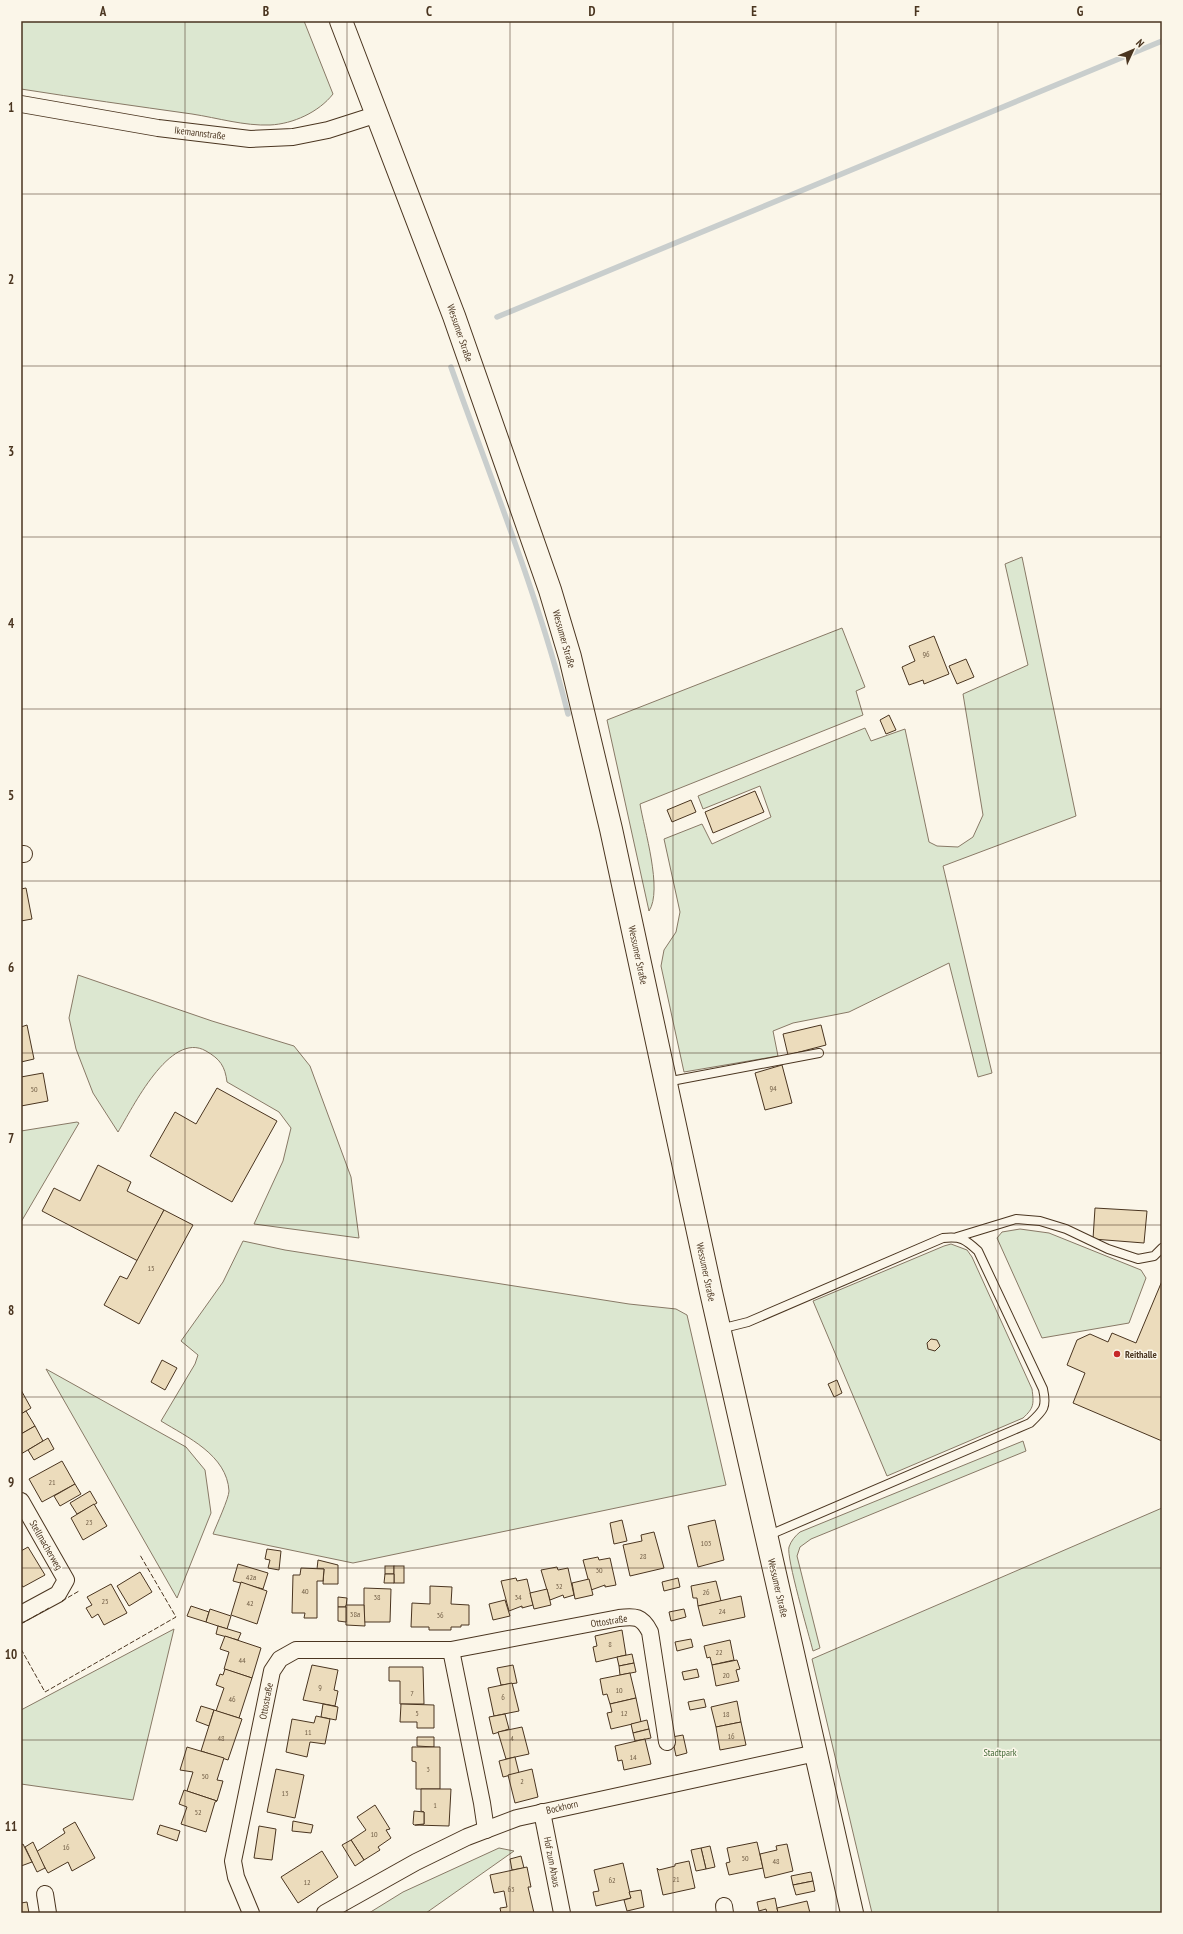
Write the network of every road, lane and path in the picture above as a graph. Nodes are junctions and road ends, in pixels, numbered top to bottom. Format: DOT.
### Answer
graph roads {
  1 [pos="341,21"];
  2 [pos="21,104"];
  3 [pos="378,114"];
  4 [pos="819,1053"];
  5 [pos="665,1082"];
  6 [pos="957,1236"];
  7 [pos="1162,1248"];
  8 [pos="719,1330"];
  9 [pos="21,1501"];
  10 [pos="766,1536"];
  11 [pos="21,1614"];
  12 [pos="451,1650"];
  13 [pos="666,1742"];
  14 [pos="816,1752"];
  15 [pos="542,1812"];
  16 [pos="486,1830"];
  17 [pos="45,1894"];
  18 [pos="48,1913"];
  19 [pos="251,1913"];
  20 [pos="325,1913"];
  21 [pos="562,1913"];
  22 [pos="852,1913"];
  1 -- 3 [label="main road, Wessumer Straße"];
  2 -- 3 [label="street, Ikemannstraße"];
  3 -- 5 [label="main road, Wessumer Straße"];
  4 -- 5 [label="lane"];
  5 -- 8 [label="main road, Wessumer Straße"];
  6 -- 7 [label="lane"];
  6 -- 8 [label="lane"];
  6 -- 10 [label="lane"];
  8 -- 10 [label="main road, Wessumer Straße"];
  9 -- 11 [label="street, Stellmacherweg"];
  10 -- 14 [label="main road, Wessumer Straße"];
  12 -- 13 [label="street, Ottostraße"];
  12 -- 16 [label="street"];
  12 -- 19 [label="street, Ottostraße"];
  14 -- 15 [label="street, Bockhorn"];
  14 -- 22 [label="main road, Wessumer Straße"];
  15 -- 16 [label="street, Bockhorn"];
  15 -- 21 [label="street, Hof zum Ahaus"];
  16 -- 20 [label="street, Bockhorn"];
  17 -- 18 [label="street"];
}
